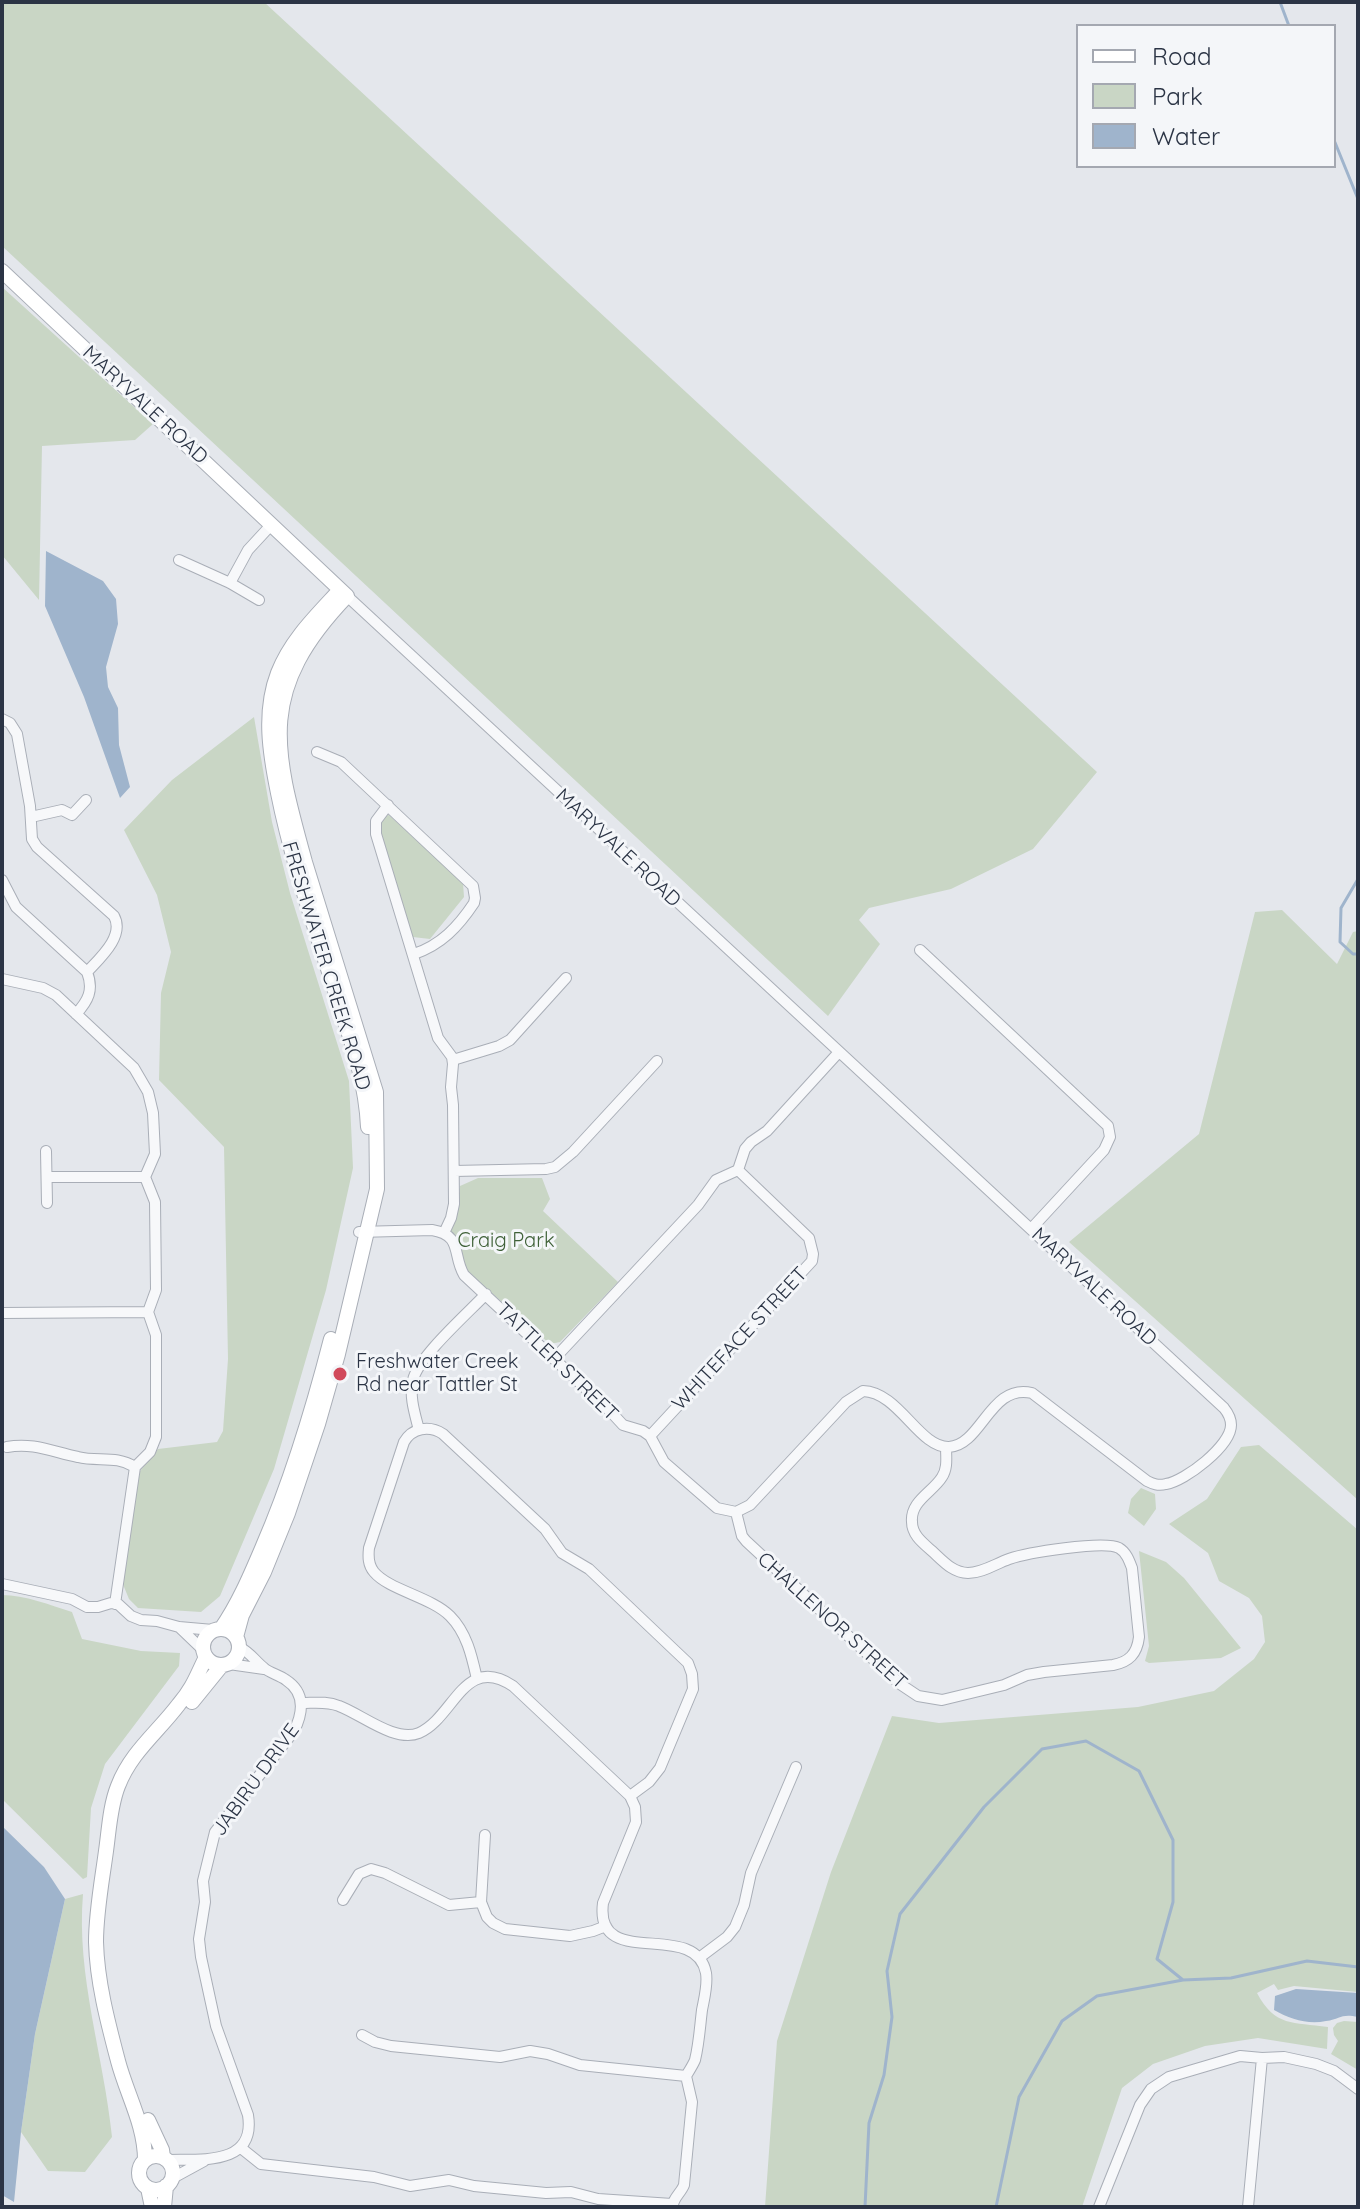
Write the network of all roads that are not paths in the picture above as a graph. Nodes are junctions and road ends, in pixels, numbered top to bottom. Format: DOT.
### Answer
graph roads {
  1 [pos="2,271"];
  2 [pos="272,524"];
  3 [pos="179,560"];
  4 [pos="230,583"];
  5 [pos="344,593"];
  6 [pos="259,600"];
  7 [pos="2,719"];
  8 [pos="317,752"];
  9 [pos="86,800"];
  10 [pos="388,805"];
  11 [pos="31,817"];
  12 [pos="2,880"];
  13 [pos="920,950"];
  14 [pos="414,954"];
  15 [pos="87,972"];
  16 [pos="566,978"];
  17 [pos="2,979"];
  18 [pos="76,1014"];
  19 [pos="839,1052"];
  20 [pos="453,1060"];
  21 [pos="657,1061"];
  22 [pos="46,1151"];
  23 [pos="738,1170"];
  24 [pos="454,1171"];
  25 [pos="47,1177"];
  26 [pos="145,1177"];
  27 [pos="47,1203"];
  28 [pos="1031,1229"];
  29 [pos="364,1231"];
  30 [pos="444,1233"];
  31 [pos="486,1294"];
  32 [pos="148,1312"];
  33 [pos="2,1313"];
  34 [pos="554,1359"];
  35 [pos="419,1430"];
  36 [pos="650,1436"];
  37 [pos="5,1445"];
  38 [pos="946,1447"];
  39 [pos="2,1459"];
  40 [pos="135,1467"];
  41 [pos="736,1512"];
  42 [pos="2,1584"];
  43 [pos="115,1604"];
  44 [pos="179,1627"];
  45 [pos="217,1630"];
  46 [pos="238,1642"];
  47 [pos="204,1653"];
  48 [pos="225,1665"];
  49 [pos="264,1669"];
  50 [pos="477,1679"];
  51 [pos="302,1703"];
  52 [pos="796,1767"];
  53 [pos="630,1796"];
  54 [pos="485,1835"];
  55 [pos="343,1900"];
  56 [pos="481,1902"];
  57 [pos="606,1926"];
  58 [pos="699,1958"];
  59 [pos="362,2035"];
  60 [pos="1262,2058"];
  61 [pos="686,2076"];
  62 [pos="1358,2089"];
  63 [pos="241,2148"];
  64 [pos="166,2159"];
  65 [pos="145,2160"];
  66 [pos="204,2161"];
  67 [pos="168,2183"];
  68 [pos="148,2188"];
  69 [pos="673,2206"];
  70 [pos="152,2207"];
  71 [pos="164,2207"];
  72 [pos="1099,2207"];
  73 [pos="1248,2207"];
  1 -- 2 [label="main road, MARYVALE ROAD"];
  2 -- 4 [label="street"];
  2 -- 5 [label="main road, MARYVALE ROAD"];
  3 -- 4 [label="street"];
  4 -- 6 [label="street"];
  5 -- 19 [label="street, MARYVALE ROAD"];
  5 -- 29 [label="main road, FRESHWATER CREEK ROAD"];
  7 -- 11 [label="street"];
  8 -- 10 [label="street"];
  9 -- 11 [label="street"];
  10 -- 14 [label="street"];
  10 -- 14 [label="street"];
  11 -- 15 [label="street"];
  12 -- 15 [label="street"];
  13 -- 28 [label="street"];
  14 -- 20 [label="street"];
  15 -- 18 [label="street"];
  16 -- 20 [label="street"];
  17 -- 18 [label="street"];
  18 -- 26 [label="street"];
  19 -- 23 [label="street"];
  19 -- 28 [label="street, MARYVALE ROAD"];
  20 -- 24 [label="street"];
  21 -- 24 [label="street"];
  22 -- 25 [label="street"];
  23 -- 34 [label="street"];
  23 -- 36 [label="street, WHITEFACE STREET"];
  24 -- 30 [label="street"];
  25 -- 26 [label="street"];
  25 -- 27 [label="street"];
  26 -- 32 [label="street"];
  28 -- 38 [label="street, MARYVALE ROAD"];
  29 -- 30 [label="street"];
  29 -- 45 [label="main road, FRESHWATER CREEK ROAD"];
  29 -- 46 [label="main road, FRESHWATER CREEK ROAD"];
  30 -- 31 [label="street, TATTLER STREET"];
  31 -- 34 [label="street, TATTLER STREET"];
  31 -- 35 [label="street"];
  32 -- 33 [label="street"];
  32 -- 40 [label="street"];
  34 -- 36 [label="street, TATTLER STREET"];
  35 -- 50 [label="street"];
  35 -- 53 [label="street"];
  36 -- 41 [label="street, TATTLER STREET"];
  37 -- 39 [label="street"];
  37 -- 40 [label="street"];
  38 -- 41 [label="street"];
  38 -- 41 [label="street, CHALLENOR STREET"];
  40 -- 43 [label="street"];
  42 -- 43 [label="street"];
  43 -- 44 [label="street"];
  44 -- 45 [label="street"];
  44 -- 47 [label="street"];
  45 -- 46 [label="main road"];
  45 -- 47 [label="main road"];
  46 -- 48 [label="main road"];
  46 -- 49 [label="street, JABIRU DRIVE"];
  47 -- 48 [label="main road"];
  47 -- 65 [label="main road"];
  48 -- 49 [label="street, JABIRU DRIVE"];
  48 -- 64 [label="main road"];
  49 -- 51 [label="street, JABIRU DRIVE"];
  50 -- 51 [label="street"];
  50 -- 53 [label="street"];
  51 -- 63 [label="street, JABIRU DRIVE"];
  52 -- 58 [label="street"];
  53 -- 57 [label="street"];
  54 -- 56 [label="street"];
  55 -- 56 [label="street"];
  56 -- 57 [label="street"];
  57 -- 58 [label="street"];
  58 -- 61 [label="street"];
  59 -- 61 [label="street"];
  60 -- 62 [label="street"];
  60 -- 72 [label="street"];
  60 -- 73 [label="street"];
  61 -- 69 [label="street"];
  63 -- 66 [label="street"];
  63 -- 69 [label="street"];
  64 -- 65 [label="main road"];
  64 -- 66 [label="street"];
  64 -- 67 [label="main road"];
  65 -- 68 [label="main road"];
  66 -- 67 [label="street"];
  67 -- 68 [label="main road"];
  67 -- 71 [label="main road"];
  68 -- 70 [label="main road"];
}
